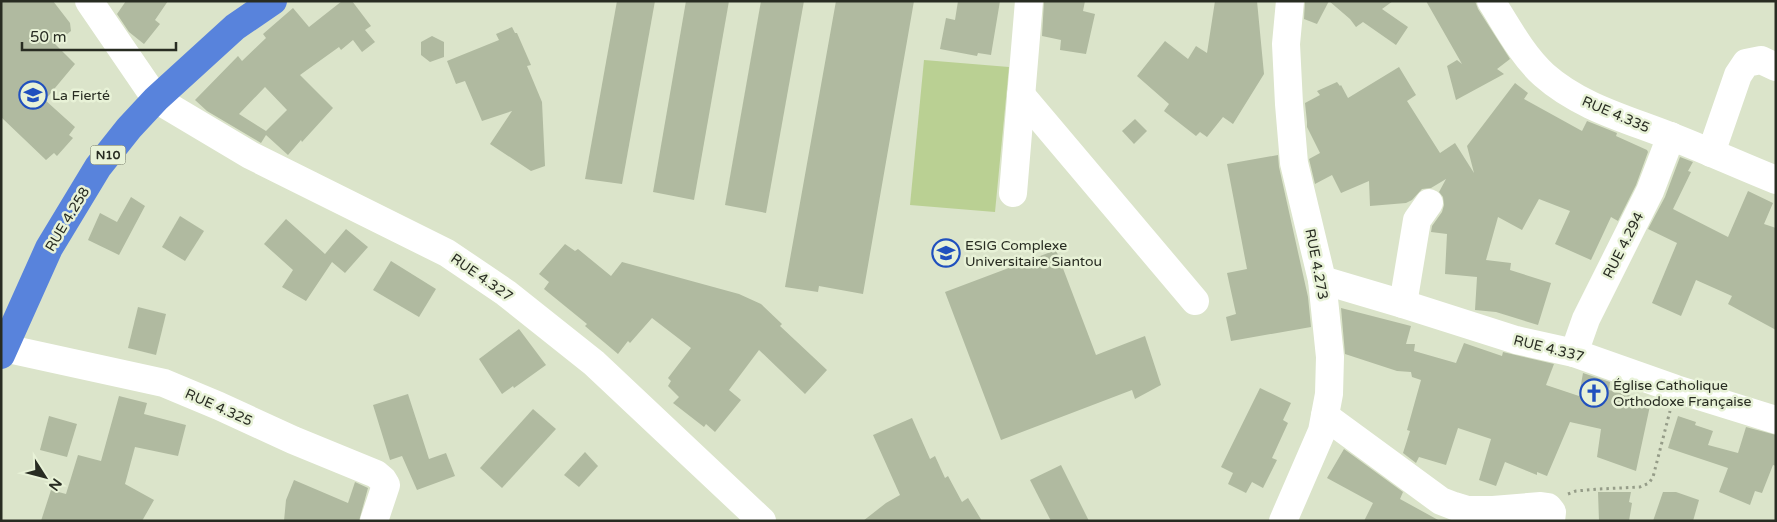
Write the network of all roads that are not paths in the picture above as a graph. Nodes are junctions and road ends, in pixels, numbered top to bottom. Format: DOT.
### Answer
graph roads {
  1 [pos="89,1"];
  2 [pos="273,1"];
  3 [pos="1029,1"];
  4 [pos="1290,1"];
  5 [pos="1491,1"];
  6 [pos="1776,67"];
  7 [pos="1021,95"];
  8 [pos="156,99"];
  9 [pos="1671,136"];
  10 [pos="1711,154"];
  11 [pos="1776,180"];
  12 [pos="1013,193"];
  13 [pos="1429,203"];
  14 [pos="1322,280"];
  15 [pos="1195,301"];
  16 [pos="1403,304"];
  17 [pos="3,351"];
  18 [pos="1574,353"];
  19 [pos="1325,416"];
  20 [pos="1776,420"];
  21 [pos="1552,516"];
  22 [pos="374,521"];
  23 [pos="762,521"];
  24 [pos="1283,521"];
  1 -- 8 [label="street"];
  2 -- 8 [label="highway, RUE 4.258 / N10"];
  3 -- 7 [label="street"];
  4 -- 14 [label="street, RUE 4.273"];
  5 -- 9 [label="street, RUE 4.335"];
  6 -- 10 [label="street"];
  7 -- 12 [label="street"];
  7 -- 15 [label="street"];
  8 -- 17 [label="highway, RUE 4.258 / N10"];
  8 -- 23 [label="street, RUE 4.327"];
  9 -- 10 [label="street, RUE 4.335"];
  9 -- 18 [label="street, RUE 4.294"];
  10 -- 11 [label="street, RUE 4.335"];
  13 -- 16 [label="street"];
  14 -- 16 [label="street, RUE 4.337"];
  14 -- 19 [label="street, RUE 4.273"];
  16 -- 18 [label="street, RUE 4.337"];
  17 -- 22 [label="street, RUE 4.325"];
  18 -- 20 [label="street, RUE 4.337"];
  19 -- 21 [label="street"];
  19 -- 24 [label="street, RUE 4.273"];
}
